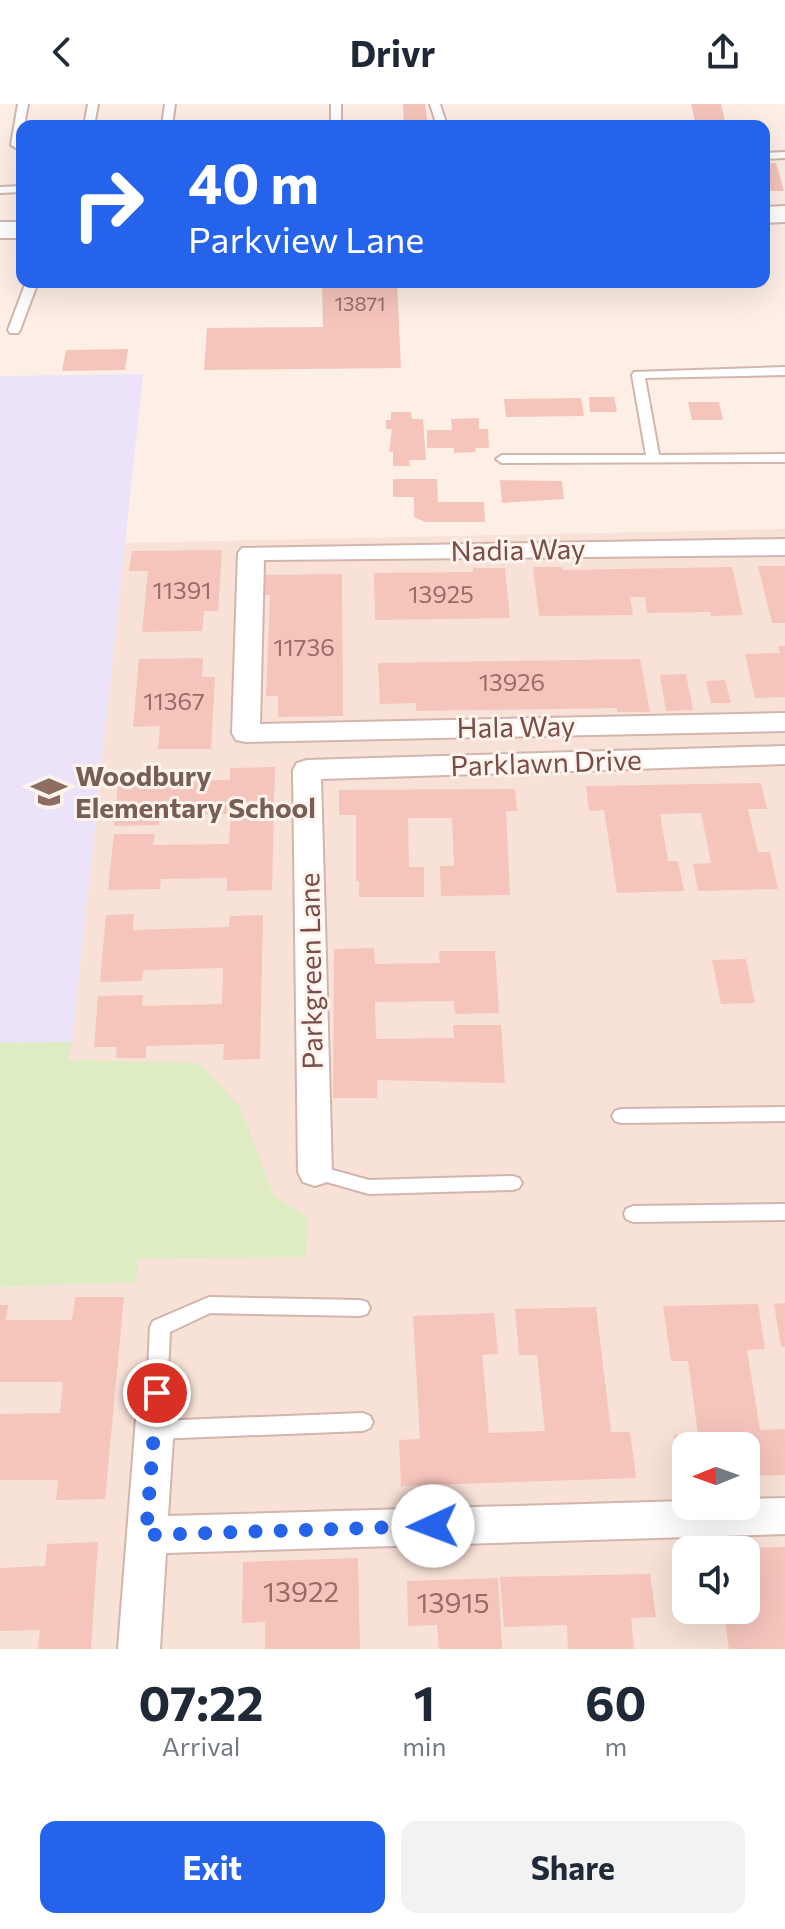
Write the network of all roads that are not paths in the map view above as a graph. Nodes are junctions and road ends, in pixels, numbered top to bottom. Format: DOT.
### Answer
graph roads {
  1 [pos="30,288"];
  2 [pos="14,330"];
  3 [pos="785,371"];
  4 [pos="785,458"];
  5 [pos="502,459"];
  6 [pos="653,459"];
  7 [pos="785,547"];
  8 [pos="785,722"];
  9 [pos="246,733"];
  10 [pos="785,755"];
  11 [pos="307,770"];
  12 [pos="785,1114"];
  13 [pos="621,1116"];
  14 [pos="315,1172"];
  15 [pos="513,1183"];
  16 [pos="785,1212"];
  17 [pos="633,1214"];
  18 [pos="360,1308"];
  19 [pos="156,1411"];
  20 [pos="363,1422"];
  21 [pos="785,1516"];
  22 [pos="146,1535"];
  23 [pos="139,1649"];
  1 -- 2 [label="lane"];
  3 -- 6 [label="lane"];
  4 -- 6 [label="lane"];
  5 -- 6 [label="lane"];
  7 -- 9 [label="street, Nadia Way"];
  8 -- 9 [label="street, Hala Way"];
  10 -- 11 [label="street, Parklawn Drive"];
  11 -- 14 [label="street, Parkgreen Lane"];
  12 -- 13 [label="lane"];
  14 -- 15 [label="lane"];
  16 -- 17 [label="lane"];
  18 -- 19 [label="lane"];
  19 -- 20 [label="lane"];
  19 -- 22 [label="street"];
  21 -- 22 [label="street"];
  22 -- 23 [label="street"];
}
